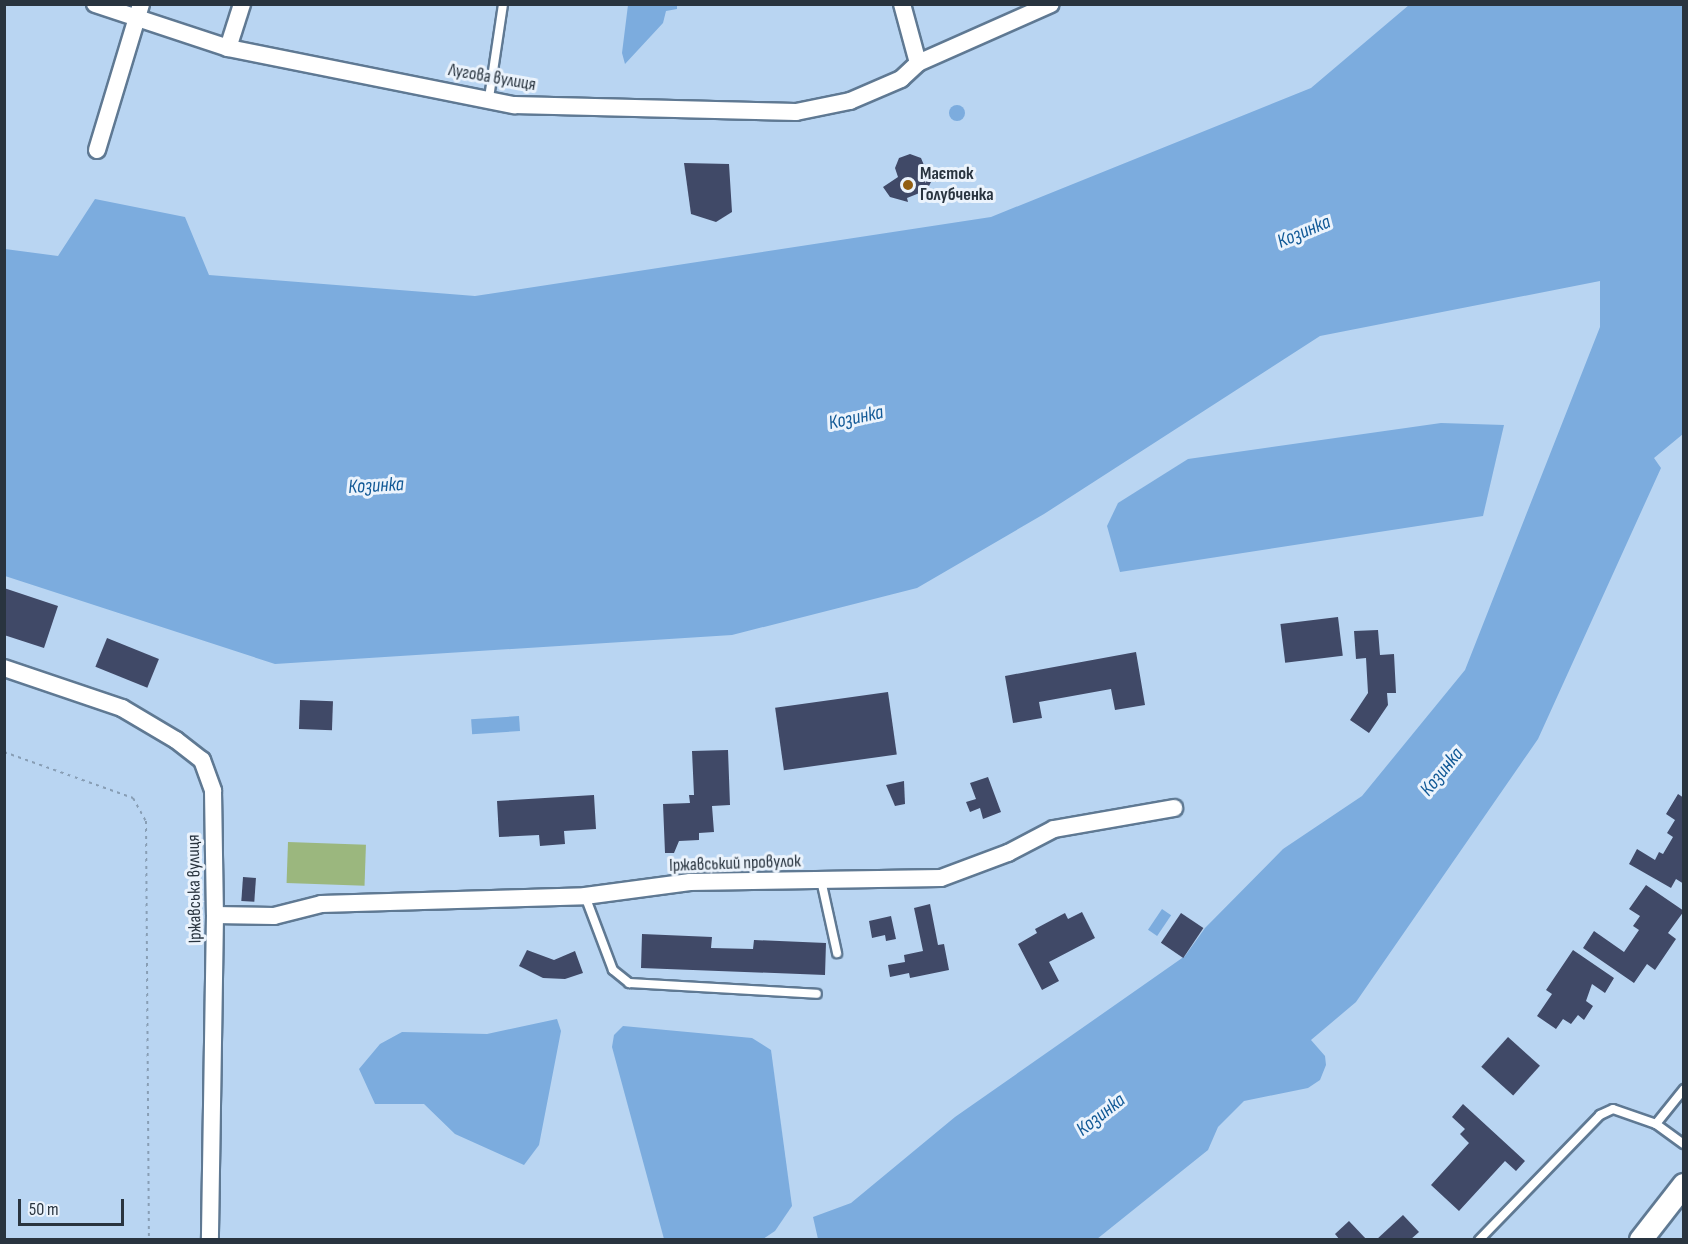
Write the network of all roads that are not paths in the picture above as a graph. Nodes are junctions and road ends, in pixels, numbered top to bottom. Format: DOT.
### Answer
graph roads {
  1 [pos="95,4"];
  2 [pos="242,4"];
  3 [pos="503,4"];
  4 [pos="902,4"];
  5 [pos="1052,4"];
  6 [pos="140,10"];
  7 [pos="228,48"];
  8 [pos="918,63"];
  9 [pos="489,98"];
  10 [pos="97,150"];
  11 [pos="4,668"];
  12 [pos="1174,808"];
  13 [pos="821,880"];
  14 [pos="585,896"];
  15 [pos="215,915"];
  16 [pos="837,953"];
  17 [pos="817,994"];
  18 [pos="1683,1089"];
  19 [pos="1656,1124"];
  20 [pos="1683,1144"];
  21 [pos="1683,1185"];
  22 [pos="210,1239"];
  23 [pos="1479,1239"];
  24 [pos="1641,1239"];
  1 -- 6 [label="street, Лугова вулиця"];
  2 -- 7 [label="street"];
  3 -- 9 [label="lane"];
  4 -- 8 [label="street"];
  5 -- 8 [label="street, Лугова вулиця"];
  6 -- 7 [label="street, Лугова вулиця"];
  6 -- 10 [label="street"];
  7 -- 9 [label="street, Лугова вулиця"];
  8 -- 9 [label="street, Лугова вулиця"];
  11 -- 15 [label="street, Іржавська вулиця"];
  12 -- 13 [label="street, Іржавський провулок"];
  13 -- 14 [label="street, Іржавський провулок"];
  13 -- 16 [label="lane"];
  14 -- 15 [label="street, Іржавський провулок"];
  14 -- 17 [label="lane"];
  15 -- 22 [label="street, Іржавська вулиця"];
  18 -- 19 [label="lane"];
  19 -- 20 [label="lane"];
  19 -- 23 [label="lane"];
  21 -- 24 [label="street"];
}
